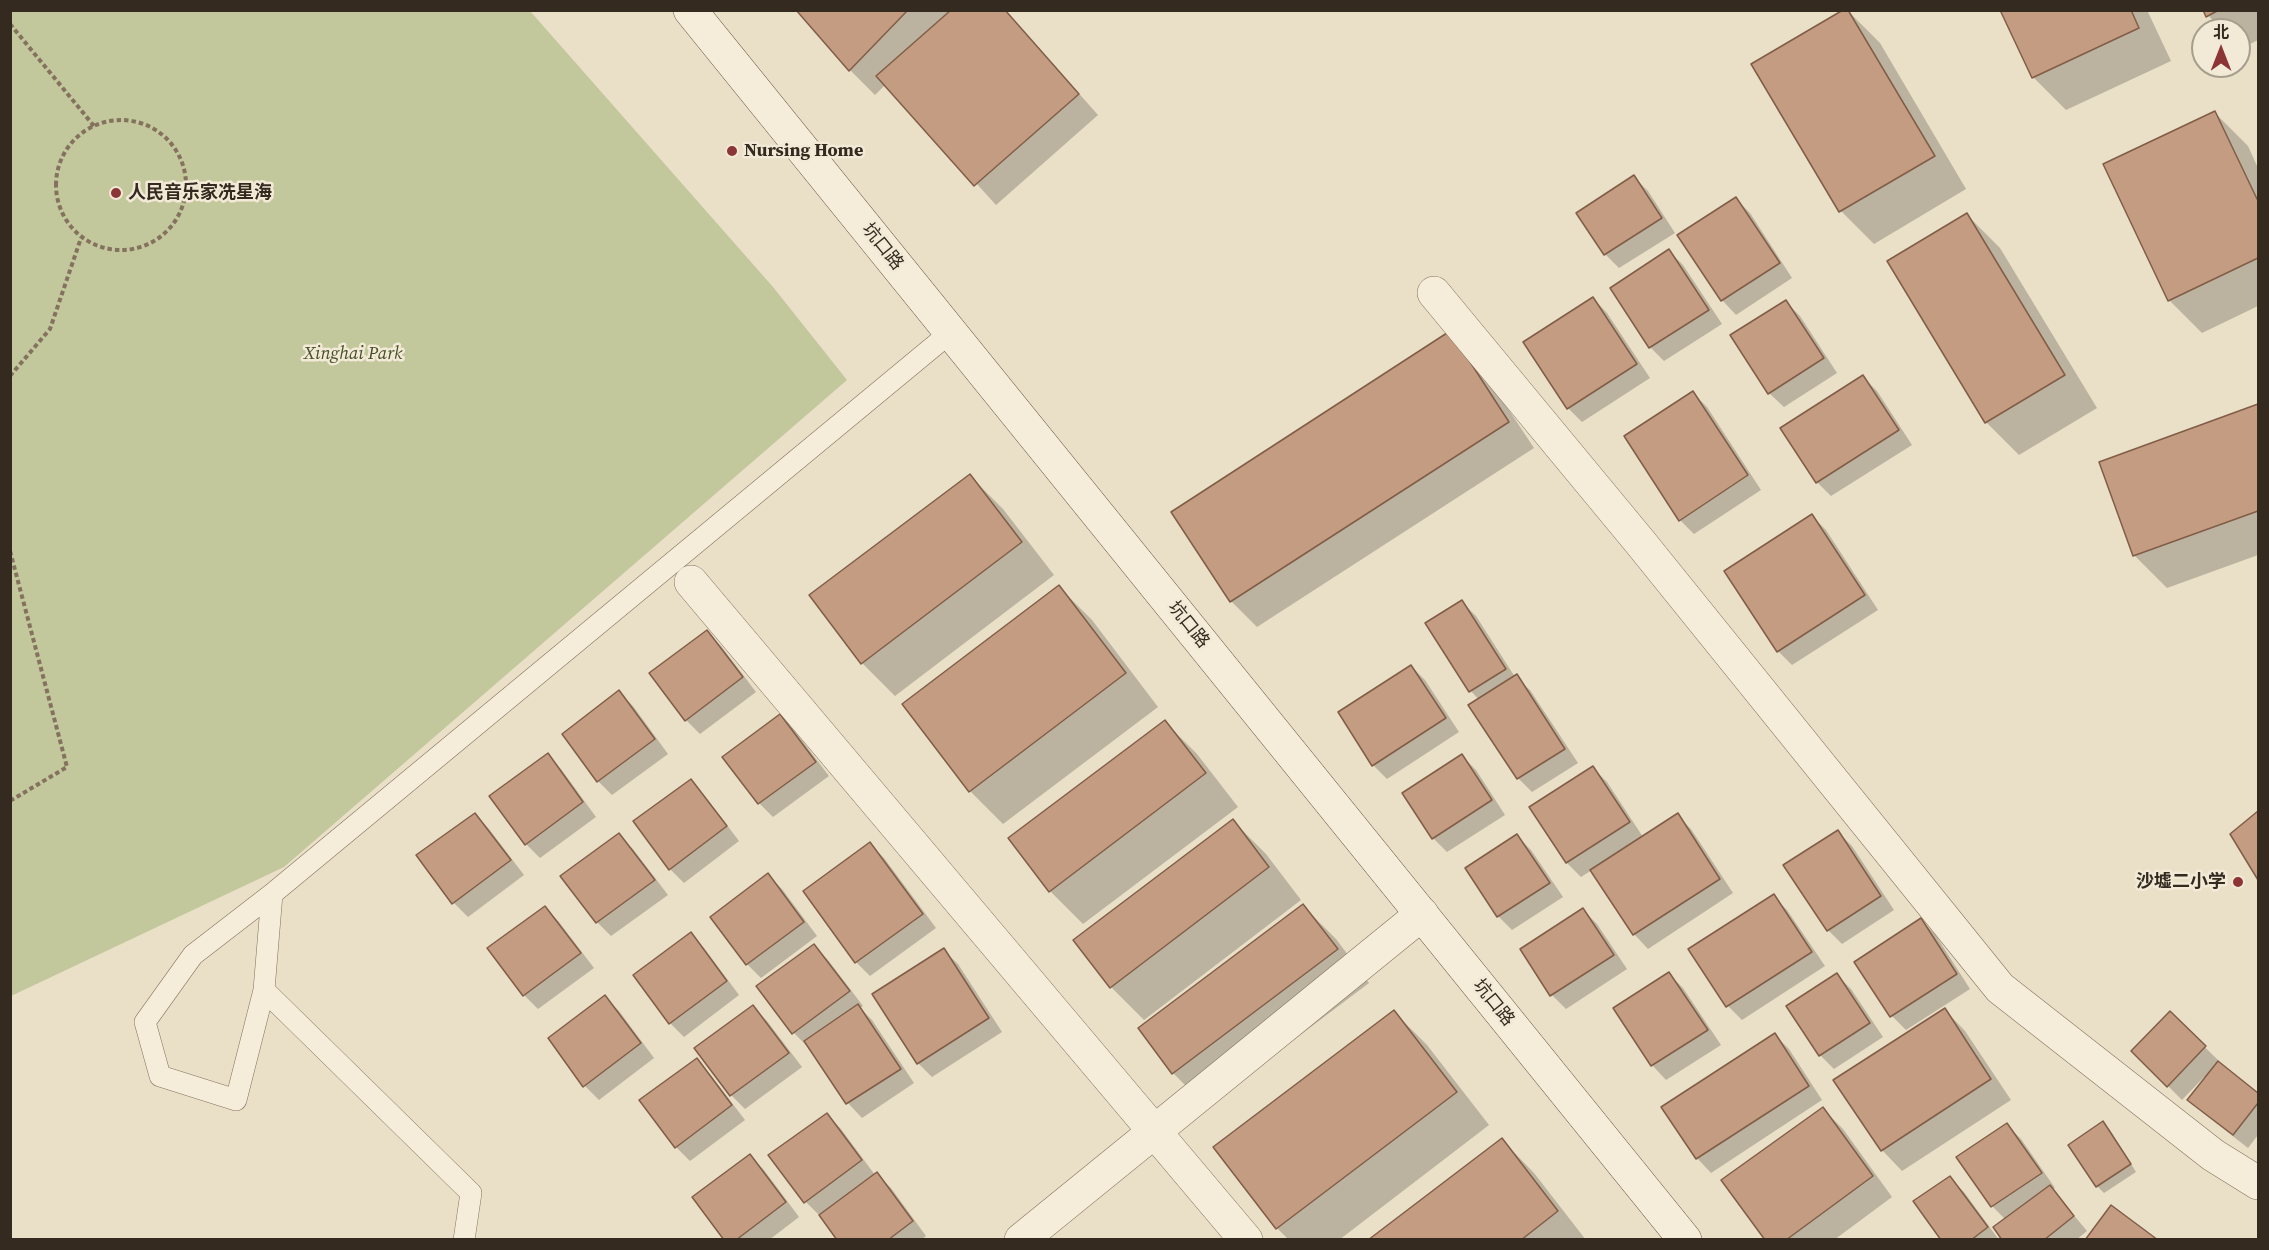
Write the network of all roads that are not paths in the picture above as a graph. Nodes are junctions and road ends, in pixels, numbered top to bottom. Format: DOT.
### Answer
graph roads {
  1 [pos="690,10"];
  2 [pos="1434,292"];
  3 [pos="951,332"];
  4 [pos="691,582"];
  5 [pos="272,894"];
  6 [pos="1422,914"];
  7 [pos="264,990"];
  8 [pos="1154,1131"];
  9 [pos="2259,1183"];
  10 [pos="464,1239"];
  11 [pos="1021,1239"];
  12 [pos="1246,1239"];
  13 [pos="1685,1239"];
  1 -- 3 [label="street, 坑口路"];
  2 -- 9 [label="street"];
  3 -- 5 [label="lane"];
  3 -- 6 [label="street, 坑口路"];
  4 -- 8 [label="street"];
  5 -- 7 [label="lane"];
  5 -- 7 [label="lane"];
  6 -- 8 [label="street"];
  6 -- 13 [label="street, 坑口路"];
  7 -- 10 [label="lane"];
  8 -- 11 [label="street"];
  8 -- 12 [label="street"];
}
